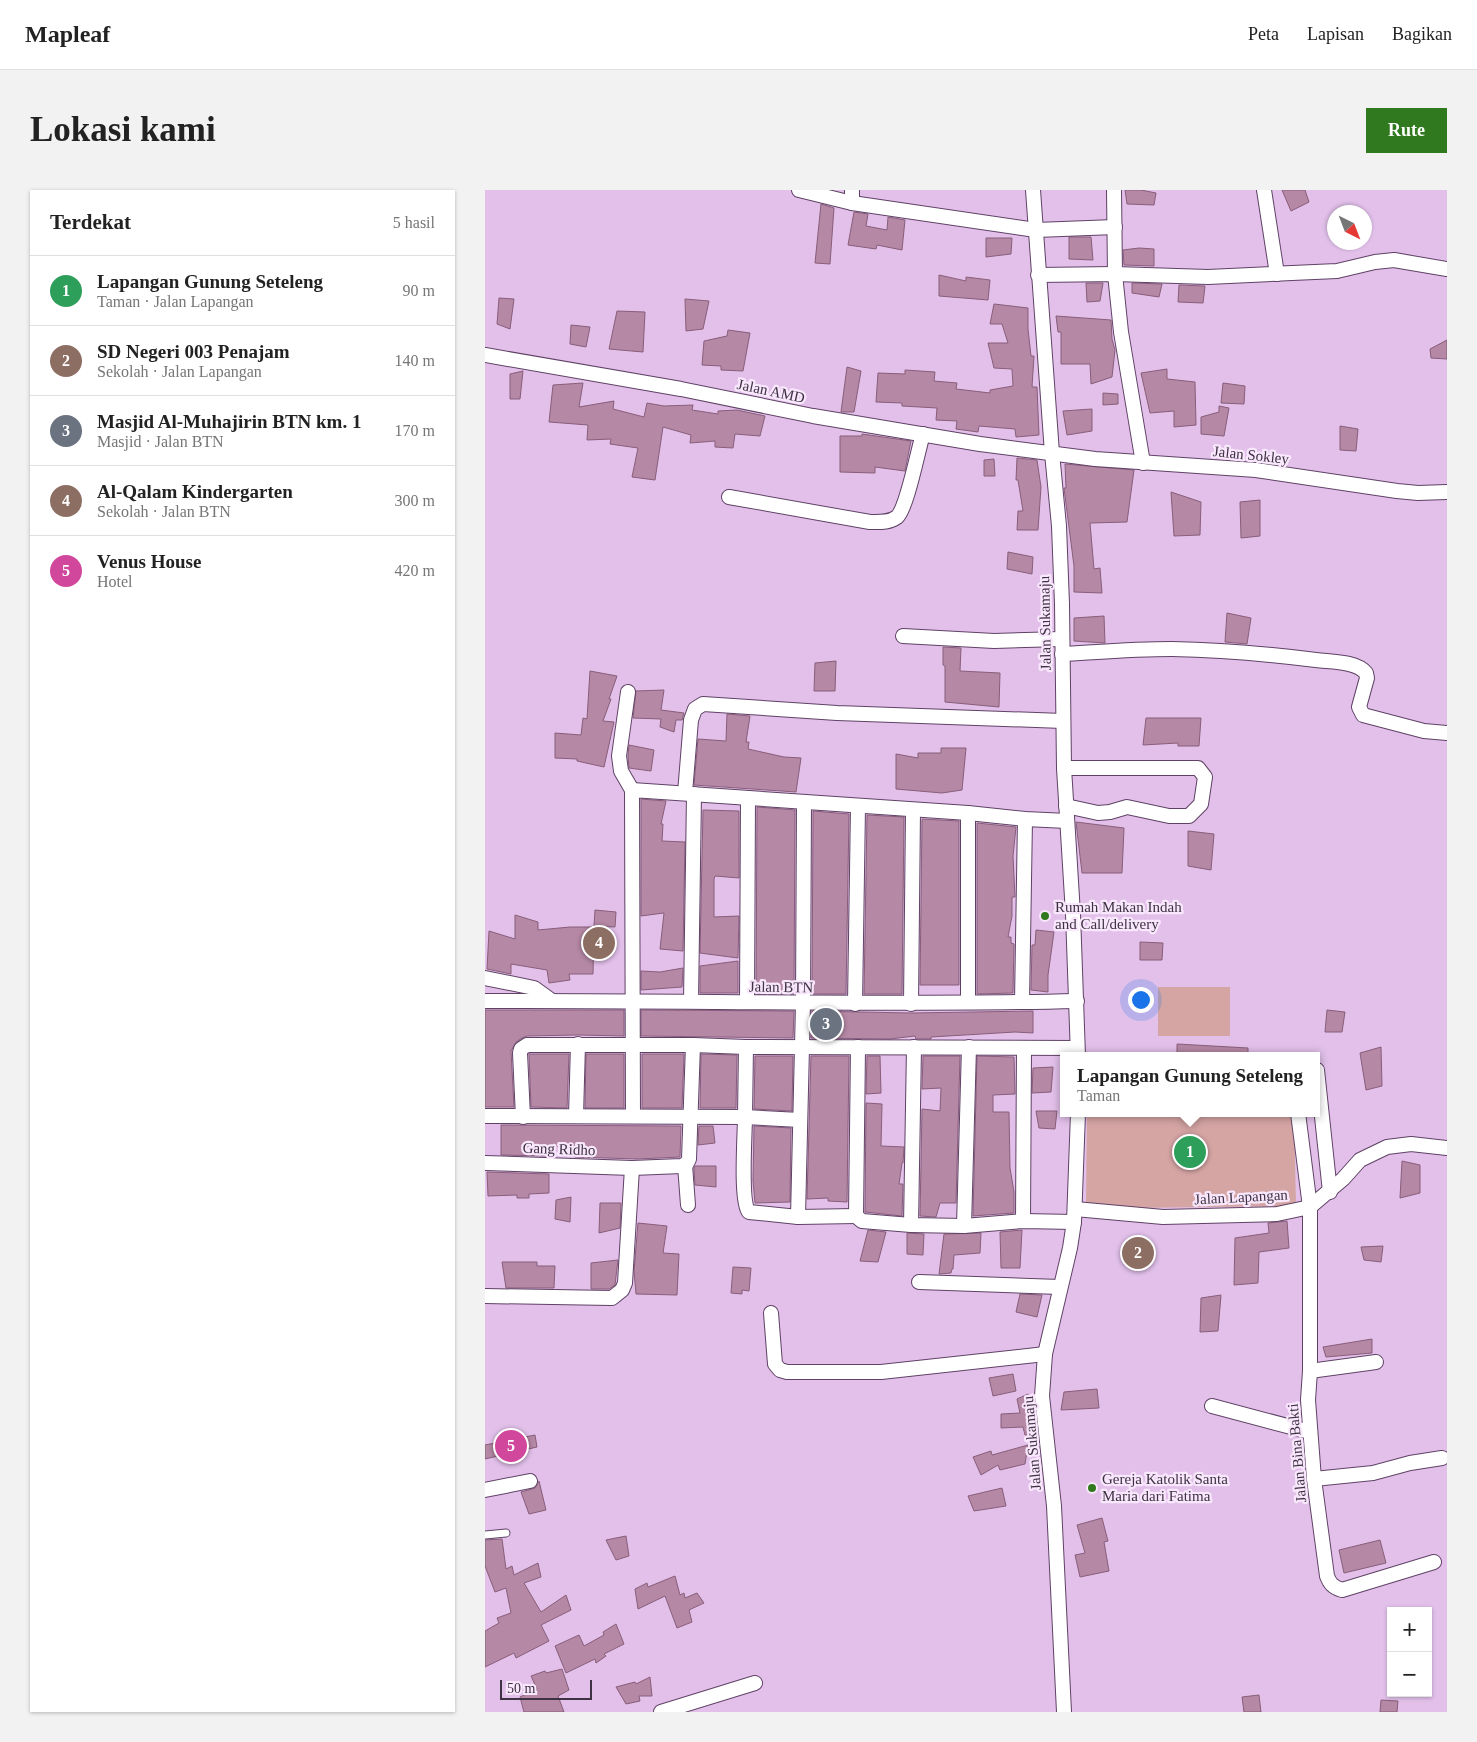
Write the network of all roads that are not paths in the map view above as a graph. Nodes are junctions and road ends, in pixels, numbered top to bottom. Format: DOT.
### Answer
graph roads {
  1 [pos="799,190"];
  2 [pos="1033,190"];
  3 [pos="1113,190"];
  4 [pos="1264,190"];
  5 [pos="852,196"];
  6 [pos="1115,227"];
  7 [pos="1036,230"];
  8 [pos="1447,268"];
  9 [pos="1115,274"];
  10 [pos="1277,274"];
  11 [pos="1038,275"];
  12 [pos="485,355"];
  13 [pos="923,434"];
  14 [pos="1052,453"];
  15 [pos="1143,463"];
  16 [pos="1447,492"];
  17 [pos="729,497"];
  18 [pos="903,636"];
  19 [pos="1063,639"];
  20 [pos="1062,654"];
  21 [pos="628,692"];
  22 [pos="1063,721"];
  23 [pos="1447,733"];
  24 [pos="1064,768"];
  25 [pos="632,790"];
  26 [pos="690,794"];
  27 [pos="748,798"];
  28 [pos="804,802"];
  29 [pos="858,806"];
  30 [pos="1066,806"];
  31 [pos="913,810"];
  32 [pos="968,813"];
  33 [pos="1025,819"];
  34 [pos="1067,821"];
  35 [pos="485,978"];
  36 [pos="634,1000"];
  37 [pos="485,1001"];
  38 [pos="552,1001"];
  39 [pos="691,1001"];
  40 [pos="1077,1001"];
  41 [pos="747,1002"];
  42 [pos="968,1002"];
  43 [pos="1022,1002"];
  44 [pos="803,1004"];
  45 [pos="855,1004"];
  46 [pos="911,1004"];
  47 [pos="578,1044"];
  48 [pos="633,1045"];
  49 [pos="693,1045"];
  50 [pos="746,1047"];
  51 [pos="801,1047"];
  52 [pos="858,1047"];
  53 [pos="914,1047"];
  54 [pos="969,1047"];
  55 [pos="1024,1048"];
  56 [pos="1078,1052"];
  57 [pos="1320,1100"];
  58 [pos="485,1116"];
  59 [pos="577,1116"];
  60 [pos="633,1116"];
  61 [pos="690,1116"];
  62 [pos="523,1117"];
  63 [pos="745,1117"];
  64 [pos="1078,1117"];
  65 [pos="1299,1117"];
  66 [pos="800,1120"];
  67 [pos="1447,1148"];
  68 [pos="485,1163"];
  69 [pos="685,1165"];
  70 [pos="632,1168"];
  71 [pos="1329,1192"];
  72 [pos="688,1205"];
  73 [pos="1310,1207"];
  74 [pos="1075,1215"];
  75 [pos="798,1216"];
  76 [pos="856,1216"];
  77 [pos="1023,1221"];
  78 [pos="911,1225"];
  79 [pos="964,1226"];
  80 [pos="919,1282"];
  81 [pos="1061,1287"];
  82 [pos="485,1296"];
  83 [pos="771,1313"];
  84 [pos="1045,1354"];
  85 [pos="1376,1362"];
  86 [pos="1310,1371"];
  87 [pos="1212,1406"];
  88 [pos="1310,1432"];
  89 [pos="1442,1458"];
  90 [pos="1314,1479"];
  91 [pos="530,1481"];
  92 [pos="485,1490"];
  93 [pos="506,1533"];
  94 [pos="485,1535"];
  95 [pos="1434,1562"];
  96 [pos="755,1683"];
  97 [pos="661,1712"];
  98 [pos="1064,1712"];
  1 -- 5 [label="street"];
  2 -- 7 [label="street, Jalan Sukamaju"];
  3 -- 6 [label="street"];
  4 -- 10 [label="street"];
  5 -- 7 [label="street"];
  6 -- 7 [label="street"];
  6 -- 9 [label="street"];
  7 -- 11 [label="street, Jalan Sukamaju"];
  8 -- 10 [label="street"];
  9 -- 10 [label="street"];
  9 -- 11 [label="street"];
  9 -- 15 [label="street"];
  11 -- 14 [label="street, Jalan Sukamaju"];
  12 -- 13 [label="street, Jalan AMD"];
  13 -- 14 [label="street, Jalan AMD"];
  13 -- 17 [label="street"];
  14 -- 15 [label="street, Jalan Sokley"];
  14 -- 19 [label="street, Jalan Sukamaju"];
  15 -- 16 [label="street, Jalan Sokley"];
  18 -- 19 [label="street"];
  19 -- 20 [label="street, Jalan Sukamaju"];
  20 -- 22 [label="street, Jalan Sukamaju"];
  20 -- 23 [label="street"];
  21 -- 25 [label="street"];
  22 -- 24 [label="street, Jalan Sukamaju"];
  22 -- 26 [label="street"];
  24 -- 30 [label="street, Jalan Sukamaju"];
  24 -- 30 [label="street"];
  25 -- 26 [label="street"];
  25 -- 36 [label="street"];
  26 -- 27 [label="street"];
  26 -- 39 [label="street"];
  27 -- 28 [label="street"];
  27 -- 41 [label="street"];
  28 -- 29 [label="street"];
  28 -- 44 [label="street"];
  29 -- 31 [label="street"];
  29 -- 45 [label="street"];
  30 -- 34 [label="street, Jalan Sukamaju"];
  31 -- 32 [label="street"];
  31 -- 46 [label="street"];
  32 -- 33 [label="street"];
  32 -- 42 [label="street"];
  33 -- 34 [label="street"];
  33 -- 43 [label="street"];
  34 -- 40 [label="street, Jalan Sukamaju"];
  35 -- 38 [label="street"];
  36 -- 38 [label="street, Jalan BTN"];
  36 -- 39 [label="street, Jalan BTN"];
  36 -- 48 [label="street"];
  37 -- 38 [label="street, Jalan BTN"];
  39 -- 41 [label="street, Jalan BTN"];
  40 -- 43 [label="street, Jalan BTN"];
  40 -- 56 [label="street, Jalan Sukamaju"];
  41 -- 44 [label="street, Jalan BTN"];
  42 -- 43 [label="street, Jalan BTN"];
  42 -- 46 [label="street, Jalan BTN"];
  44 -- 45 [label="street, Jalan BTN"];
  44 -- 51 [label="street"];
  45 -- 46 [label="street, Jalan BTN"];
  47 -- 48 [label="street"];
  47 -- 59 [label="street"];
  47 -- 62 [label="street"];
  48 -- 49 [label="street"];
  48 -- 60 [label="street"];
  49 -- 50 [label="street"];
  49 -- 61 [label="street"];
  50 -- 51 [label="street"];
  50 -- 63 [label="street"];
  51 -- 52 [label="street"];
  51 -- 66 [label="street"];
  52 -- 53 [label="street"];
  52 -- 76 [label="street"];
  53 -- 54 [label="street"];
  53 -- 78 [label="street"];
  54 -- 55 [label="street"];
  54 -- 79 [label="street"];
  55 -- 56 [label="street"];
  55 -- 77 [label="street"];
  57 -- 71 [label="street"];
  58 -- 62 [label="street"];
  59 -- 60 [label="street"];
  59 -- 62 [label="street"];
  60 -- 61 [label="street"];
  61 -- 63 [label="street"];
  61 -- 69 [label="street"];
  63 -- 66 [label="street"];
  63 -- 75 [label="street, Jalan Lapangan"];
  64 -- 74 [label="street, Jalan Sukamaju"];
  65 -- 73 [label="street, Jalan Bina Bakti"];
  66 -- 75 [label="street"];
  67 -- 71 [label="street, Jalan Lapangan"];
  68 -- 70 [label="street, Gang Ridho"];
  69 -- 70 [label="street, Gang Ridho"];
  69 -- 72 [label="street"];
  70 -- 82 [label="street"];
  71 -- 73 [label="street, Jalan Lapangan"];
  73 -- 74 [label="street, Jalan Lapangan"];
  73 -- 86 [label="street, Jalan Bina Bakti"];
  74 -- 77 [label="street, Jalan Lapangan"];
  74 -- 81 [label="street, Jalan Sukamaju"];
  75 -- 76 [label="street, Jalan Lapangan"];
  76 -- 78 [label="street, Jalan Lapangan"];
  77 -- 79 [label="street, Jalan Lapangan"];
  78 -- 79 [label="street, Jalan Lapangan"];
  80 -- 81 [label="street"];
  81 -- 84 [label="street, Jalan Sukamaju"];
  83 -- 84 [label="street"];
  84 -- 98 [label="street, Jalan Sukamaju"];
  85 -- 86 [label="street"];
  86 -- 88 [label="street, Jalan Bina Bakti"];
  87 -- 88 [label="street"];
  88 -- 90 [label="street, Jalan Bina Bakti"];
  89 -- 90 [label="street"];
  90 -- 95 [label="street, Jalan Bina Bakti"];
  91 -- 92 [label="street"];
  93 -- 94 [label="lane"];
  96 -- 97 [label="street"];
}
